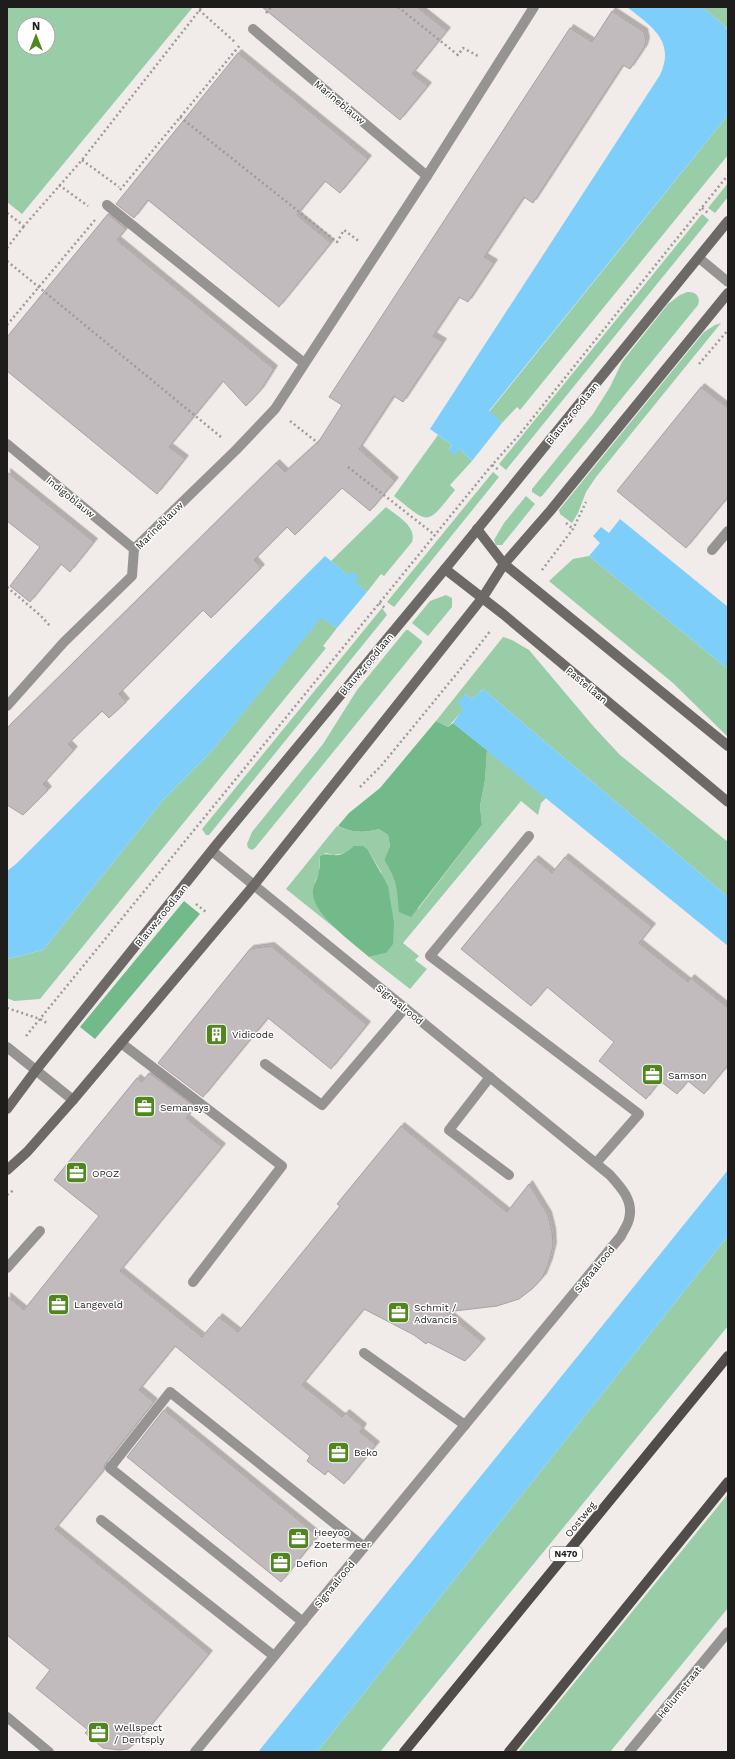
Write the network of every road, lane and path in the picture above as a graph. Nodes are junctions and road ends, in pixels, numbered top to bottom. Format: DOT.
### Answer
graph roads {
  1 [pos="202,7"];
  2 [pos="271,7"];
  3 [pos="398,7"];
  4 [pos="534,7"];
  5 [pos="199,10"];
  6 [pos="253,29"];
  7 [pos="240,46"];
  8 [pos="495,66"];
  9 [pos="180,117"];
  10 [pos="82,160"];
  11 [pos="728,175"];
  12 [pos="428,176"];
  13 [pos="59,185"];
  14 [pos="121,188"];
  15 [pos="107,205"];
  16 [pos="7,213"];
  17 [pos="99,215"];
  18 [pos="728,221"];
  19 [pos="24,226"];
  20 [pos="7,248"];
  21 [pos="376,254"];
  22 [pos="699,258"];
  23 [pos="7,262"];
  24 [pos="728,282"];
  25 [pos="39,287"];
  26 [pos="728,293"];
  27 [pos="7,325"];
  28 [pos="304,363"];
  29 [pos="275,409"];
  30 [pos="318,443"];
  31 [pos="7,444"];
  32 [pos="236,450"];
  33 [pos="348,467"];
  34 [pos="477,529"];
  35 [pos="728,531"];
  36 [pos="435,534"];
  37 [pos="134,549"];
  38 [pos="712,550"];
  39 [pos="504,564"];
  40 [pos="445,569"];
  41 [pos="7,587"];
  42 [pos="483,598"];
  43 [pos="379,603"];
  44 [pos="402,621"];
  45 [pos="64,642"];
  46 [pos="440,651"];
  47 [pos="463,666"];
  48 [pos="7,706"];
  49 [pos="728,746"];
  50 [pos="728,802"];
  51 [pos="529,836"];
  52 [pos="212,851"];
  53 [pos="254,885"];
  54 [pos="7,1008"];
  55 [pos="405,1008"];
  56 [pos="40,1019"];
  57 [pos="120,1044"];
  58 [pos="10,1049"];
  59 [pos="265,1064"];
  60 [pos="36,1070"];
  61 [pos="490,1077"];
  62 [pos="73,1100"];
  63 [pos="7,1109"];
  64 [pos="596,1163"];
  65 [pos="7,1170"];
  66 [pos="509,1175"];
  67 [pos="40,1231"];
  68 [pos="7,1268"];
  69 [pos="193,1282"];
  70 [pos="364,1353"];
  71 [pos="728,1356"];
  72 [pos="465,1425"];
  73 [pos="728,1482"];
  74 [pos="101,1520"];
  75 [pos="364,1547"];
  76 [pos="303,1622"];
  77 [pos="728,1632"];
  78 [pos="274,1656"];
  79 [pos="7,1717"];
  80 [pos="49,1752"];
  81 [pos="195,1752"];
  82 [pos="404,1752"];
  83 [pos="509,1752"];
  84 [pos="629,1752"];
  1 -- 5 [label="path"];
  2 -- 6 [label="path"];
  3 -- 8 [label="path"];
  4 -- 8 [label="street, Marineblauw"];
  5 -- 7 [label="path"];
  5 -- 10 [label="path"];
  6 -- 7 [label="path"];
  6 -- 12 [label="street, Marineblauw"];
  7 -- 9 [label="path"];
  8 -- 12 [label="street, Marineblauw"];
  9 -- 14 [label="path"];
  9 -- 21 [label="path"];
  10 -- 13 [label="path"];
  10 -- 14 [label="path"];
  11 -- 36 [label="path"];
  12 -- 21 [label="street, Marineblauw"];
  13 -- 17 [label="path"];
  13 -- 19 [label="path"];
  14 -- 15 [label="path"];
  15 -- 17 [label="path"];
  15 -- 28 [label="street"];
  16 -- 19 [label="path"];
  17 -- 25 [label="path"];
  18 -- 22 [label="street, Blauw-roodlaan"];
  19 -- 20 [label="path"];
  21 -- 28 [label="street, Marineblauw"];
  22 -- 24 [label="street"];
  22 -- 34 [label="street, Blauw-roodlaan"];
  23 -- 25 [label="path"];
  25 -- 27 [label="path"];
  25 -- 32 [label="path"];
  26 -- 39 [label="street"];
  28 -- 29 [label="street, Marineblauw"];
  29 -- 30 [label="path"];
  29 -- 32 [label="street, Marineblauw"];
  31 -- 37 [label="street, Indigoblauw"];
  32 -- 37 [label="street, Marineblauw"];
  33 -- 36 [label="path"];
  34 -- 39 [label="street"];
  34 -- 40 [label="street, Blauw-roodlaan"];
  35 -- 38 [label="street"];
  36 -- 43 [label="path"];
  37 -- 45 [label="street, Marineblauw"];
  39 -- 42 [label="street"];
  39 -- 49 [label="street"];
  40 -- 42 [label="street, Pastellaan"];
  40 -- 44 [label="street, Blauw-roodlaan"];
  41 -- 45 [label="path"];
  42 -- 46 [label="street"];
  42 -- 50 [label="street, Pastellaan"];
  43 -- 44 [label="path"];
  43 -- 56 [label="path"];
  44 -- 52 [label="street, Blauw-roodlaan"];
  45 -- 48 [label="street, Marineblauw"];
  46 -- 47 [label="path"];
  46 -- 53 [label="street"];
  51 -- 64 [label="street"];
  52 -- 53 [label="street, Signaalrood"];
  52 -- 60 [label="street, Blauw-roodlaan"];
  53 -- 55 [label="street, Signaalrood"];
  53 -- 57 [label="street"];
  54 -- 56 [label="path"];
  55 -- 59 [label="street"];
  55 -- 61 [label="street, Signaalrood"];
  56 -- 58 [label="path"];
  57 -- 62 [label="street"];
  57 -- 69 [label="street"];
  58 -- 60 [label="street"];
  60 -- 62 [label="street"];
  60 -- 63 [label="street, Blauw-roodlaan"];
  61 -- 64 [label="street, Signaalrood"];
  61 -- 66 [label="street"];
  62 -- 65 [label="street"];
  64 -- 72 [label="street, Signaalrood"];
  67 -- 68 [label="street"];
  70 -- 72 [label="street"];
  71 -- 82 [label="main road, Oostweg / N470"];
  72 -- 75 [label="street, Signaalrood"];
  73 -- 83 [label="main road"];
  74 -- 78 [label="street"];
  75 -- 76 [label="street, Signaalrood"];
  75 -- 76 [label="street"];
  76 -- 78 [label="street, Signaalrood"];
  77 -- 84 [label="street, Heliumstraat"];
  78 -- 81 [label="street, Signaalrood"];
  79 -- 80 [label="street"];
}
